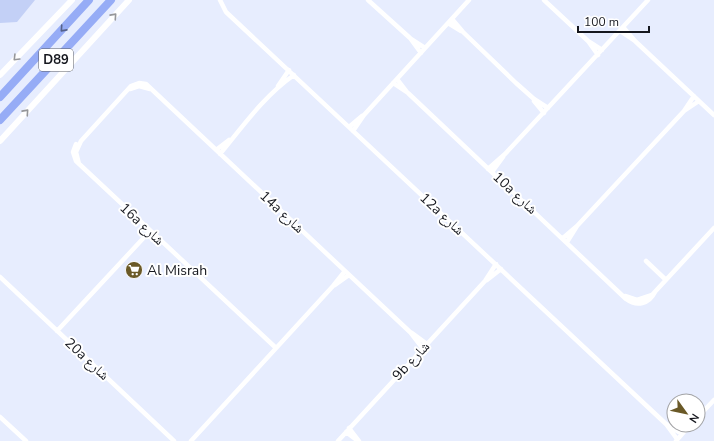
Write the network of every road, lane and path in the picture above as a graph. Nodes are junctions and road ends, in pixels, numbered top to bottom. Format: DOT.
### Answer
graph roads {
  1 [pos="72,0"];
  2 [pos="89,0"];
  3 [pos="111,0"];
  4 [pos="129,0"];
  5 [pos="368,0"];
  6 [pos="469,0"];
  7 [pos="544,0"];
  8 [pos="648,0"];
  9 [pos="220,1"];
  10 [pos="452,19"];
  11 [pos="448,23"];
  12 [pos="621,29"];
  13 [pos="463,32"];
  14 [pos="410,38"];
  15 [pos="588,41"];
  16 [pos="425,48"];
  17 [pos="602,50"];
  18 [pos="421,53"];
  19 [pos="598,55"];
  20 [pos="288,70"];
  21 [pos="0,75"];
  22 [pos="294,76"];
  23 [pos="395,81"];
  24 [pos="277,88"];
  25 [pos="694,96"];
  26 [pos="0,97"];
  27 [pos="534,99"];
  28 [pos="699,101"];
  29 [pos="548,108"];
  30 [pos="684,111"];
  31 [pos="544,113"];
  32 [pos="364,115"];
  33 [pos="714,115"];
  34 [pos="0,120"];
  35 [pos="349,127"];
  36 [pos="353,131"];
  37 [pos="231,139"];
  38 [pos="0,141"];
  39 [pos="216,150"];
  40 [pos="74,152"];
  41 [pos="220,154"];
  42 [pos="490,170"];
  43 [pos="577,226"];
  44 [pos="714,228"];
  45 [pos="150,231"];
  46 [pos="562,238"];
  47 [pos="567,242"];
  48 [pos="646,261"];
  49 [pos="496,264"];
  50 [pos="501,269"];
  51 [pos="345,271"];
  52 [pos="349,275"];
  53 [pos="0,277"];
  54 [pos="666,280"];
  55 [pos="485,281"];
  56 [pos="333,286"];
  57 [pos="57,331"];
  58 [pos="410,332"];
  59 [pos="427,344"];
  60 [pos="276,348"];
  61 [pos="423,349"];
  62 [pos="714,400"];
  63 [pos="706,408"];
  64 [pos="0,417"];
  65 [pos="666,424"];
  66 [pos="350,428"];
  67 [pos="346,432"];
  68 [pos="682,434"];
  69 [pos="676,440"];
  70 [pos="26,441"];
  71 [pos="174,441"];
  72 [pos="191,441"];
  73 [pos="338,441"];
  74 [pos="359,441"];
  1 -- 21 [label="street, one-way"];
  2 -- 26 [label="highway, D89, one-way"];
  3 -- 34 [label="highway, D89"];
  38 -- 4 [label="street, one-way"];
  5 -- 14 [label="street"];
  6 -- 10 [label="street"];
  7 -- 15 [label="street"];
  8 -- 12 [label="street"];
  9 -- 20 [label="street, 12a شارع"];
  10 -- 11 [label="street"];
  10 -- 13 [label="street"];
  11 -- 13 [label="street"];
  11 -- 16 [label="street"];
  12 -- 17 [label="street"];
  12 -- 25 [label="street"];
  13 -- 27 [label="street"];
  14 -- 16 [label="street"];
  14 -- 18 [label="street"];
  15 -- 17 [label="street"];
  15 -- 19 [label="street"];
  16 -- 18 [label="street"];
  17 -- 19 [label="street"];
  18 -- 23 [label="street"];
  19 -- 29 [label="street"];
  20 -- 22 [label="street, 12a شارع"];
  20 -- 24 [label="street"];
  22 -- 24 [label="street"];
  22 -- 35 [label="street, 12a شارع"];
  23 -- 32 [label="street"];
  23 -- 42 [label="street, 10a شارع"];
  24 -- 37 [label="street"];
  25 -- 28 [label="street"];
  25 -- 30 [label="street"];
  27 -- 29 [label="street"];
  27 -- 31 [label="street"];
  28 -- 30 [label="street"];
  28 -- 33 [label="street"];
  29 -- 31 [label="street"];
  30 -- 43 [label="street"];
  31 -- 42 [label="street"];
  32 -- 35 [label="street"];
  32 -- 36 [label="street"];
  35 -- 36 [label="street, 12a شارع"];
  36 -- 49 [label="street, 12a شارع"];
  37 -- 39 [label="street"];
  37 -- 41 [label="street"];
  39 -- 40 [label="street, 14a شارع"];
  39 -- 41 [label="street, 14a شارع"];
  40 -- 45 [label="street, 16a شارع"];
  41 -- 51 [label="street, 14a شارع"];
  42 -- 46 [label="street, 10a شارع"];
  43 -- 46 [label="street"];
  43 -- 47 [label="street"];
  44 -- 54 [label="street"];
  45 -- 57 [label="street"];
  45 -- 60 [label="street, 16a شارع"];
  46 -- 47 [label="street, 10a شارع"];
  47 -- 54 [label="street, 10a شارع"];
  48 -- 54 [label="street"];
  49 -- 50 [label="street, 12a شارع"];
  49 -- 55 [label="street, 9b شارع"];
  50 -- 55 [label="street, 9b شارع"];
  50 -- 65 [label="street, 12a شارع"];
  51 -- 52 [label="street, 14a شارع"];
  51 -- 56 [label="street"];
  52 -- 56 [label="street"];
  52 -- 58 [label="street, 14a شارع"];
  53 -- 57 [label="street, 20a شارع"];
  55 -- 59 [label="street, 9b شارع"];
  56 -- 60 [label="street"];
  57 -- 71 [label="street, 20a شارع"];
  58 -- 59 [label="street, 14a شارع"];
  58 -- 61 [label="street, 14a شارع"];
  59 -- 61 [label="street, 9b شارع"];
  60 -- 72 [label="street"];
  61 -- 66 [label="street, 9b شارع"];
  62 -- 63 [label="street"];
  64 -- 70 [label="street"];
  66 -- 67 [label="street, 9b شارع"];
  66 -- 74 [label="street"];
  67 -- 73 [label="street, 9b شارع"];
  67 -- 74 [label="street"];
  68 -- 69 [label="street"];
}
